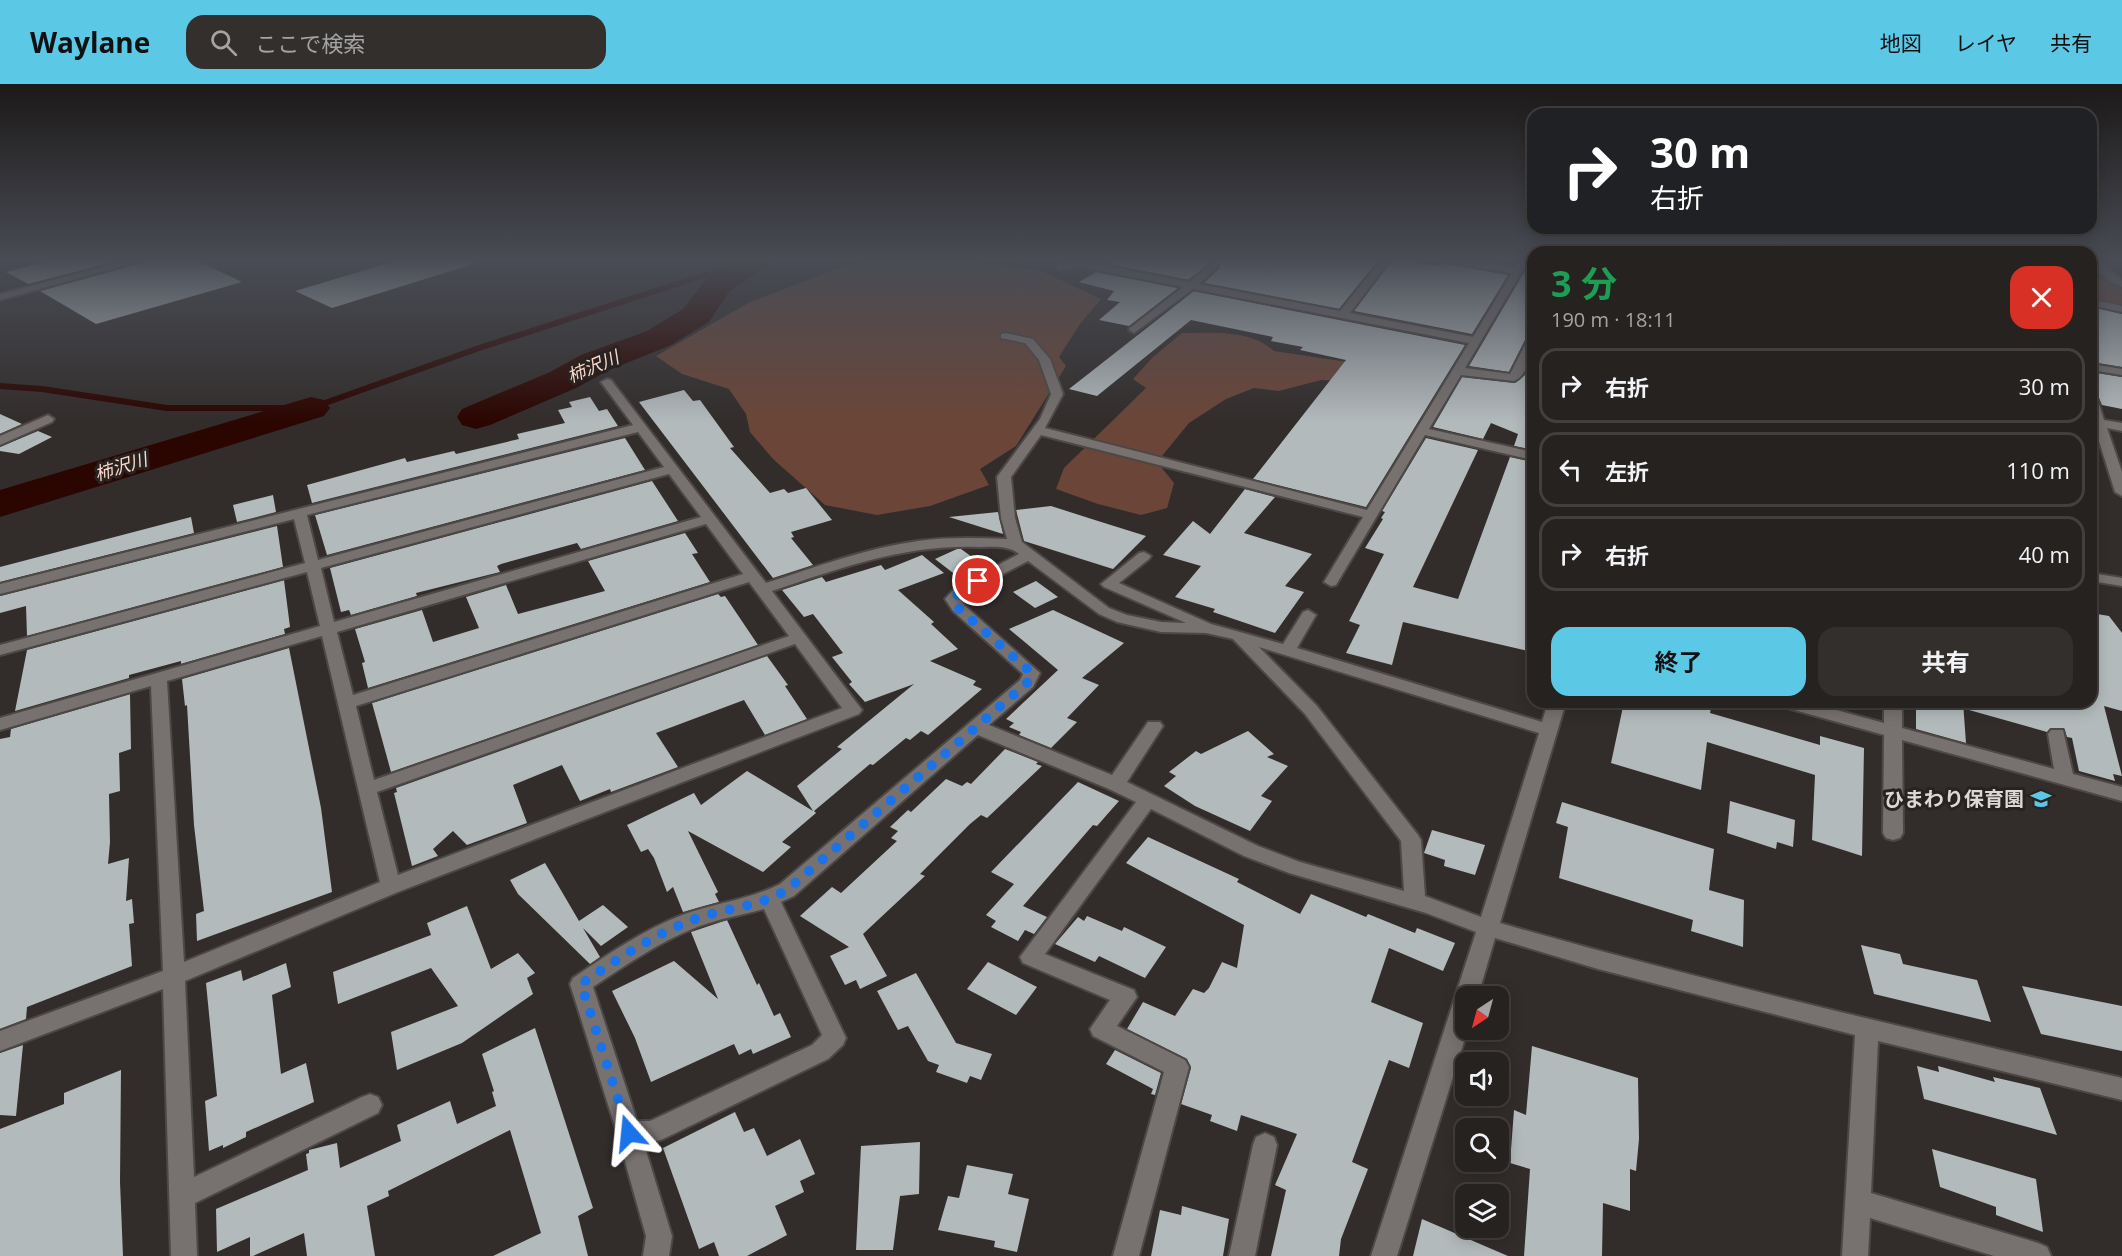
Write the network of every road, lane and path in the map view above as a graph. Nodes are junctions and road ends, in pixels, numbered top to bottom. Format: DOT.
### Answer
graph roads {
  1 [pos="1155,314"];
  2 [pos="1336,314"];
  3 [pos="1493,314"];
  4 [pos="1343,315"];
  5 [pos="1134,330"];
  6 [pos="1005,336"];
  7 [pos="1477,341"];
  8 [pos="1527,351"];
  9 [pos="2097,368"];
  10 [pos="1459,371"];
  11 [pos="2122,372"];
  12 [pos="607,382"];
  13 [pos="48,419"];
  14 [pos="2097,419"];
  15 [pos="2097,421"];
  16 [pos="641,427"];
  17 [pos="2122,427"];
  18 [pos="1037,430"];
  19 [pos="1422,431"];
  20 [pos="0,441"];
  21 [pos="1527,455"];
  22 [pos="2116,458"];
  23 [pos="671,469"];
  24 [pos="2122,492"];
  25 [pos="300,514"];
  26 [pos="1370,515"];
  27 [pos="708,519"];
  28 [pos="1021,550"];
  29 [pos="1144,556"];
  30 [pos="313,566"];
  31 [pos="2097,578"];
  32 [pos="1331,582"];
  33 [pos="2122,582"];
  34 [pos="756,583"];
  35 [pos="0,589"];
  36 [pos="1308,615"];
  37 [pos="328,628"];
  38 [pos="1216,630"];
  39 [pos="1237,635"];
  40 [pos="798,638"];
  41 [pos="0,650"];
  42 [pos="1288,650"];
  43 [pos="159,679"];
  44 [pos="347,703"];
  45 [pos="1555,708"];
  46 [pos="1809,708"];
  47 [pos="1893,708"];
  48 [pos="0,724"];
  49 [pos="1154,726"];
  50 [pos="976,727"];
  51 [pos="1548,730"];
  52 [pos="1894,730"];
  53 [pos="2057,734"];
  54 [pos="2066,778"];
  55 [pos="1116,784"];
  56 [pos="367,789"];
  57 [pos="2122,794"];
  58 [pos="1148,799"];
  59 [pos="1893,833"];
  60 [pos="391,886"];
  61 [pos="770,900"];
  62 [pos="1415,902"];
  63 [pos="1488,928"];
  64 [pos="174,976"];
  65 [pos="1470,986"];
  66 [pos="1867,1028"];
  67 [pos="1455,1033"];
  68 [pos="0,1041"];
  69 [pos="2122,1089"];
  70 [pos="370,1105"];
  71 [pos="629,1133"];
  72 [pos="1265,1145"];
  73 [pos="182,1196"];
  74 [pos="1858,1202"];
  75 [pos="184,1256"];
  76 [pos="656,1256"];
  77 [pos="1126,1256"];
  78 [pos="1242,1256"];
  79 [pos="1384,1256"];
  80 [pos="1855,1256"];
  81 [pos="2038,1256"];
  1 -- 5 [label="street"];
  2 -- 4 [label="street"];
  3 -- 7 [label="street"];
  4 -- 7 [label="street"];
  6 -- 18 [label="street"];
  7 -- 10 [label="street"];
  8 -- 10 [label="street"];
  9 -- 11 [label="street"];
  10 -- 19 [label="street"];
  12 -- 16 [label="street"];
  13 -- 20 [label="street"];
  14 -- 17 [label="street"];
  15 -- 22 [label="street"];
  16 -- 23 [label="street"];
  16 -- 25 [label="street"];
  18 -- 26 [label="street"];
  18 -- 28 [label="street"];
  19 -- 21 [label="street"];
  19 -- 26 [label="street"];
  22 -- 24 [label="street"];
  23 -- 27 [label="street"];
  23 -- 30 [label="street"];
  25 -- 30 [label="street"];
  25 -- 35 [label="street"];
  26 -- 32 [label="street"];
  27 -- 34 [label="street"];
  27 -- 37 [label="street"];
  28 -- 34 [label="street"];
  28 -- 38 [label="street"];
  28 -- 50 [label="street"];
  29 -- 38 [label="street"];
  30 -- 37 [label="street"];
  30 -- 41 [label="street"];
  31 -- 33 [label="street"];
  34 -- 40 [label="street"];
  34 -- 44 [label="street"];
  36 -- 42 [label="street"];
  37 -- 43 [label="street"];
  37 -- 44 [label="street"];
  38 -- 39 [label="street"];
  39 -- 42 [label="street"];
  39 -- 62 [label="street"];
  40 -- 56 [label="street"];
  40 -- 60 [label="street"];
  42 -- 51 [label="street"];
  43 -- 48 [label="street"];
  43 -- 64 [label="street"];
  44 -- 56 [label="street"];
  45 -- 51 [label="street"];
  46 -- 52 [label="street"];
  47 -- 52 [label="street"];
  49 -- 55 [label="street"];
  50 -- 55 [label="street"];
  50 -- 61 [label="street"];
  51 -- 63 [label="street"];
  52 -- 54 [label="street"];
  52 -- 59 [label="street"];
  53 -- 54 [label="street"];
  54 -- 57 [label="street"];
  55 -- 58 [label="street"];
  56 -- 60 [label="street"];
  58 -- 62 [label="street"];
  58 -- 77 [label="street"];
  60 -- 64 [label="street"];
  61 -- 71 [label="street"];
  61 -- 71 [label="street"];
  62 -- 63 [label="street"];
  63 -- 65 [label="street"];
  63 -- 66 [label="street"];
  64 -- 68 [label="street"];
  64 -- 73 [label="street"];
  66 -- 69 [label="street"];
  66 -- 74 [label="street"];
  67 -- 79 [label="street"];
  70 -- 73 [label="street"];
  71 -- 76 [label="street"];
  72 -- 78 [label="street"];
  73 -- 75 [label="street"];
  74 -- 80 [label="street"];
  74 -- 81 [label="street"];
}
